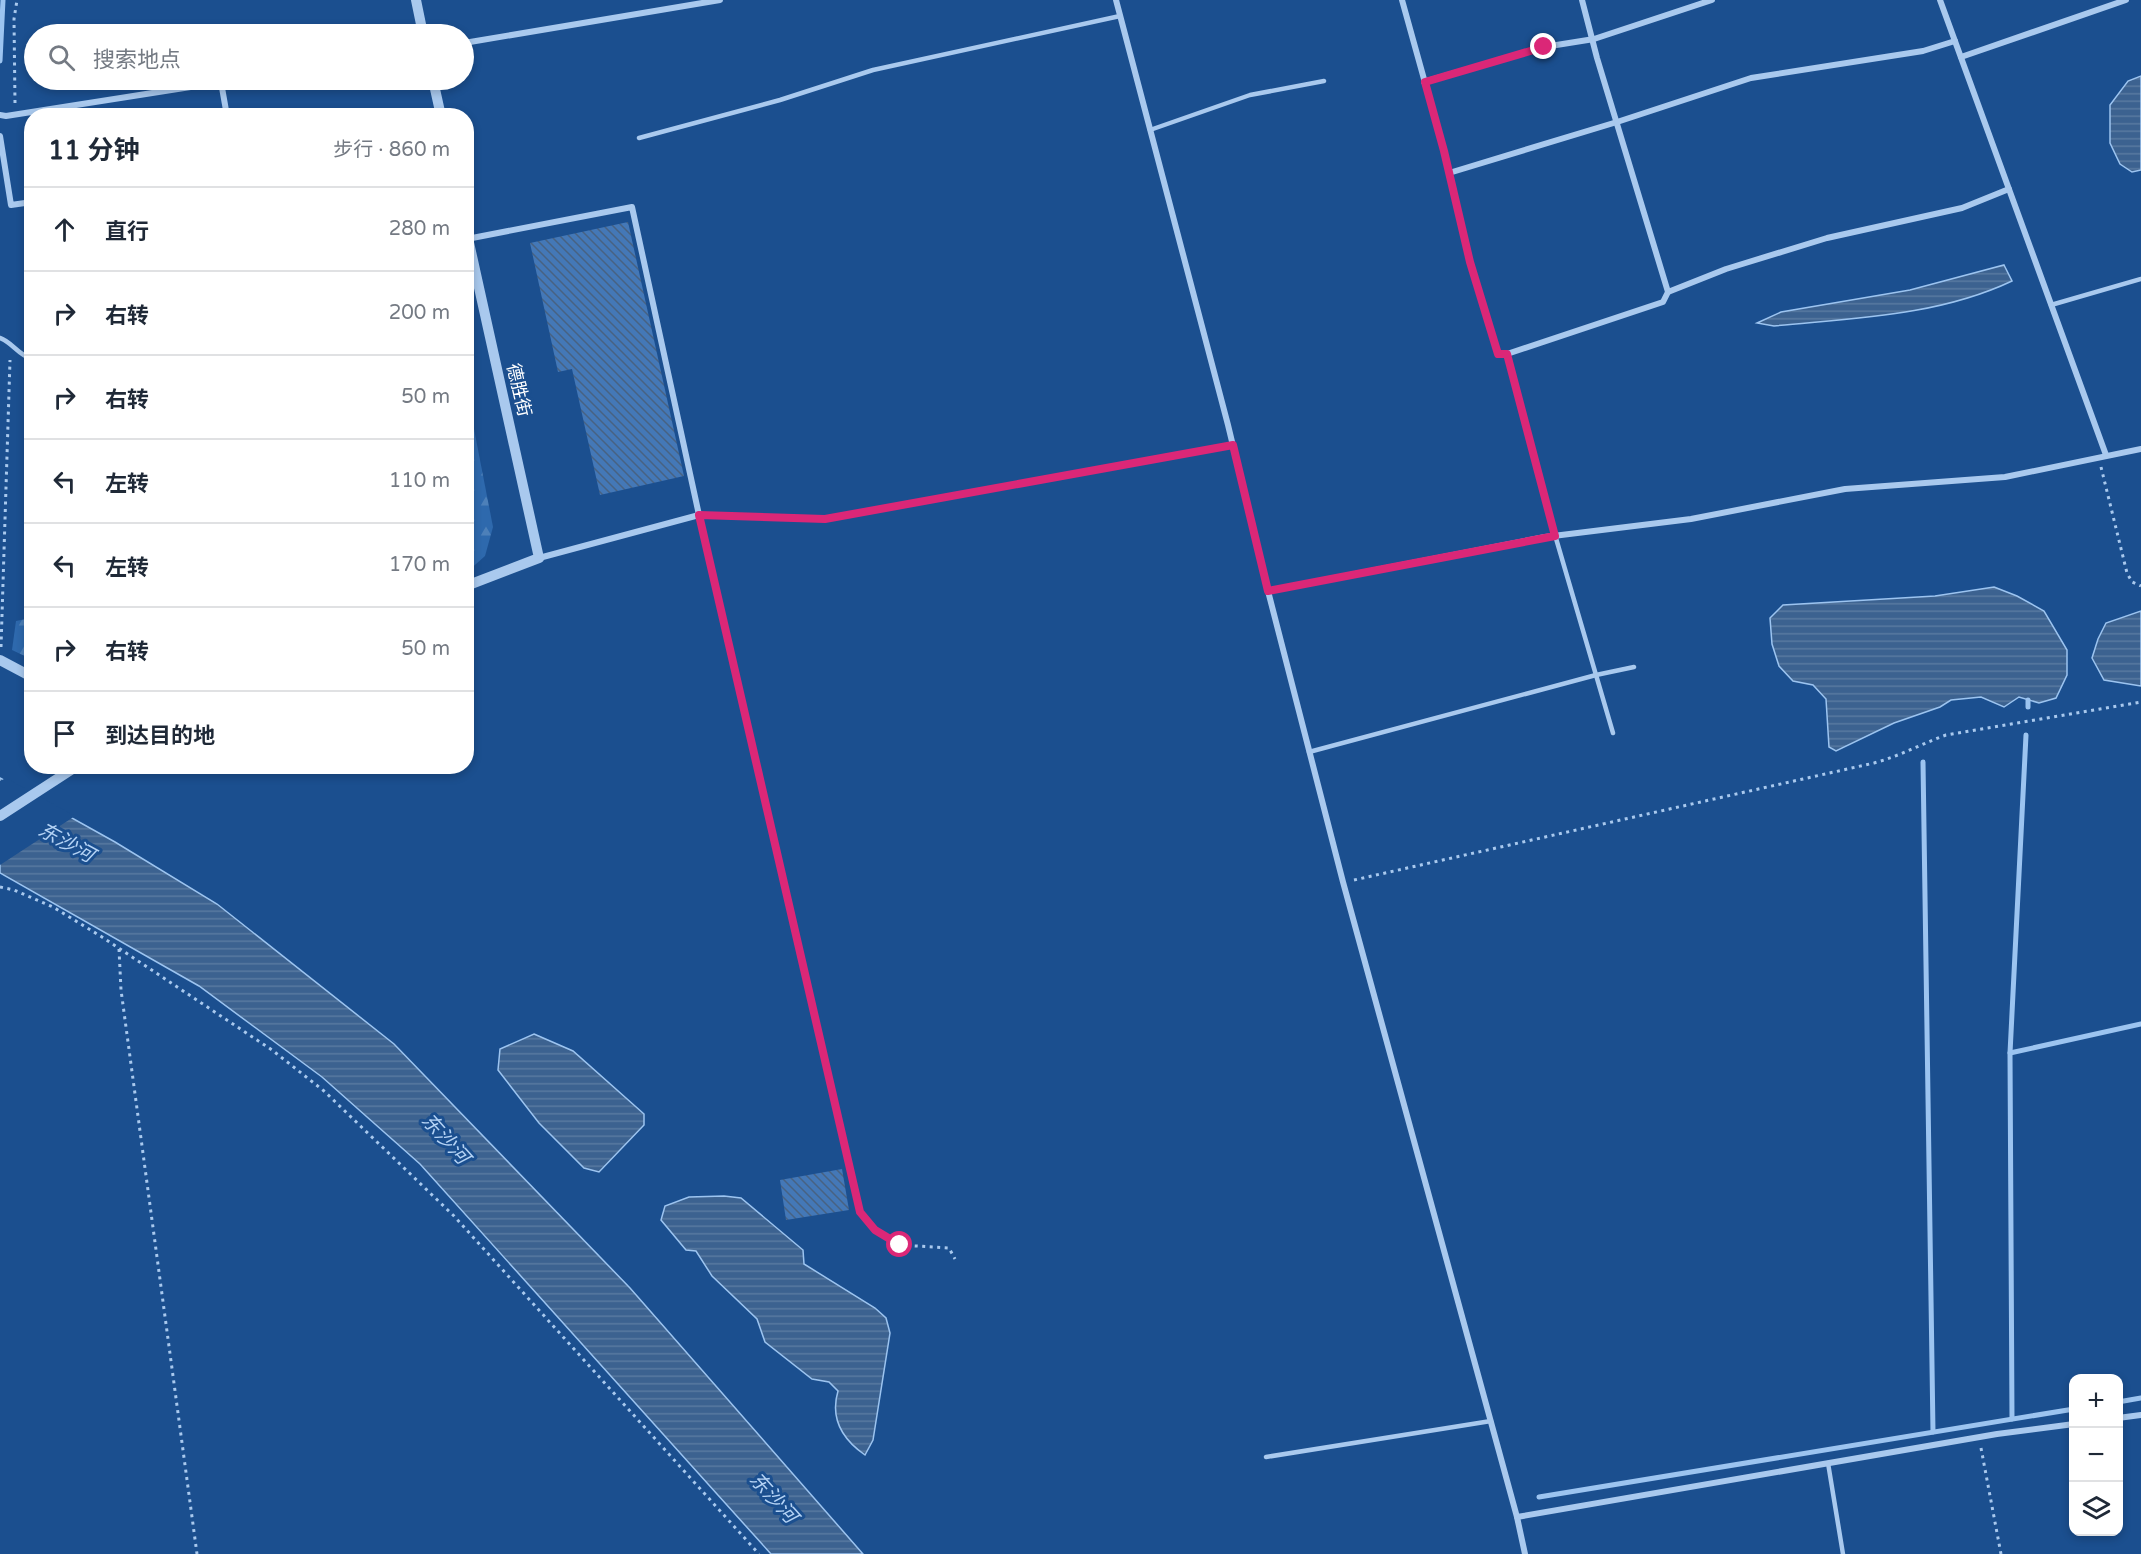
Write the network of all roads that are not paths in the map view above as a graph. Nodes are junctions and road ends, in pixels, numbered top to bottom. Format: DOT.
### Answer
graph roads {
  1 [pos="416,0"];
  2 [pos="720,0"];
  3 [pos="1116,0"];
  4 [pos="1402,0"];
  5 [pos="1582,0"];
  6 [pos="1712,0"];
  7 [pos="1940,0"];
  8 [pos="2126,0"];
  9 [pos="1120,16"];
  10 [pos="421,24"];
  11 [pos="1594,39"];
  12 [pos="474,41"];
  13 [pos="1955,41"];
  14 [pos="1961,57"];
  15 [pos="1324,81"];
  16 [pos="1425,82"];
  17 [pos="170,90"];
  18 [pos="222,90"];
  19 [pos="435,90"];
  20 [pos="54,108"];
  21 [pos="226,108"];
  22 [pos="439,108"];
  23 [pos="24,113"];
  24 [pos="0,115"];
  25 [pos="1617,122"];
  26 [pos="1150,130"];
  27 [pos="0,136"];
  28 [pos="639,138"];
  29 [pos="1449,173"];
  30 [pos="2009,189"];
  31 [pos="24,203"];
  32 [pos="474,234"];
  33 [pos="474,266"];
  34 [pos="2141,279"];
  35 [pos="1668,292"];
  36 [pos="2051,305"];
  37 [pos="0,338"];
  38 [pos="1507,354"];
  39 [pos="24,357"];
  40 [pos="1233,445"];
  41 [pos="2141,449"];
  42 [pos="2102,456"];
  43 [pos="699,515"];
  44 [pos="1555,536"];
  45 [pos="540,558"];
  46 [pos="474,583"];
  47 [pos="1268,591"];
  48 [pos="0,661"];
  49 [pos="1634,667"];
  50 [pos="24,673"];
  51 [pos="1596,675"];
  52 [pos="1613,733"];
  53 [pos="1309,752"];
  54 [pos="65,774"];
  55 [pos="0,816"];
  56 [pos="2141,1415"];
  57 [pos="2123,1417"];
  58 [pos="1491,1421"];
  59 [pos="2069,1425"];
  60 [pos="1266,1457"];
  61 [pos="1828,1464"];
  62 [pos="1516,1516"];
  63 [pos="1525,1554"];
  64 [pos="1843,1554"];
  1 -- 10 [label="street"];
  2 -- 12 [label="street"];
  3 -- 9 [label="street"];
  4 -- 16 [label="street"];
  5 -- 11 [label="street"];
  6 -- 11 [label="street"];
  7 -- 13 [label="street"];
  8 -- 14 [label="street"];
  9 -- 26 [label="street"];
  9 -- 28 [label="lane"];
  11 -- 16 [label="street"];
  11 -- 25 [label="street"];
  13 -- 14 [label="street"];
  13 -- 25 [label="street"];
  14 -- 30 [label="street"];
  15 -- 26 [label="lane"];
  16 -- 29 [label="street"];
  17 -- 20 [label="street"];
  18 -- 21 [label="street"];
  19 -- 22 [label="street"];
  23 -- 24 [label="street"];
  25 -- 29 [label="street"];
  25 -- 35 [label="street"];
  26 -- 40 [label="street"];
  27 -- 31 [label="street"];
  29 -- 38 [label="street"];
  30 -- 35 [label="street"];
  30 -- 36 [label="street"];
  32 -- 43 [label="street"];
  33 -- 45 [label="street, 德胜街"];
  34 -- 36 [label="lane"];
  35 -- 38 [label="street"];
  36 -- 42 [label="street"];
  37 -- 39 [label="lane"];
  38 -- 44 [label="lane"];
  40 -- 43 [label="street"];
  40 -- 47 [label="street"];
  41 -- 42 [label="street"];
  42 -- 44 [label="street"];
  43 -- 45 [label="street"];
  44 -- 47 [label="street"];
  44 -- 51 [label="lane"];
  45 -- 46 [label="street"];
  47 -- 53 [label="street"];
  48 -- 50 [label="street"];
  49 -- 51 [label="lane"];
  51 -- 52 [label="lane"];
  51 -- 53 [label="lane"];
  53 -- 58 [label="street"];
  54 -- 55 [label="street"];
  56 -- 57 [label="street"];
  58 -- 60 [label="lane"];
  58 -- 62 [label="street"];
  59 -- 61 [label="street"];
  61 -- 62 [label="street"];
  61 -- 64 [label="lane"];
  62 -- 63 [label="street"];
}
